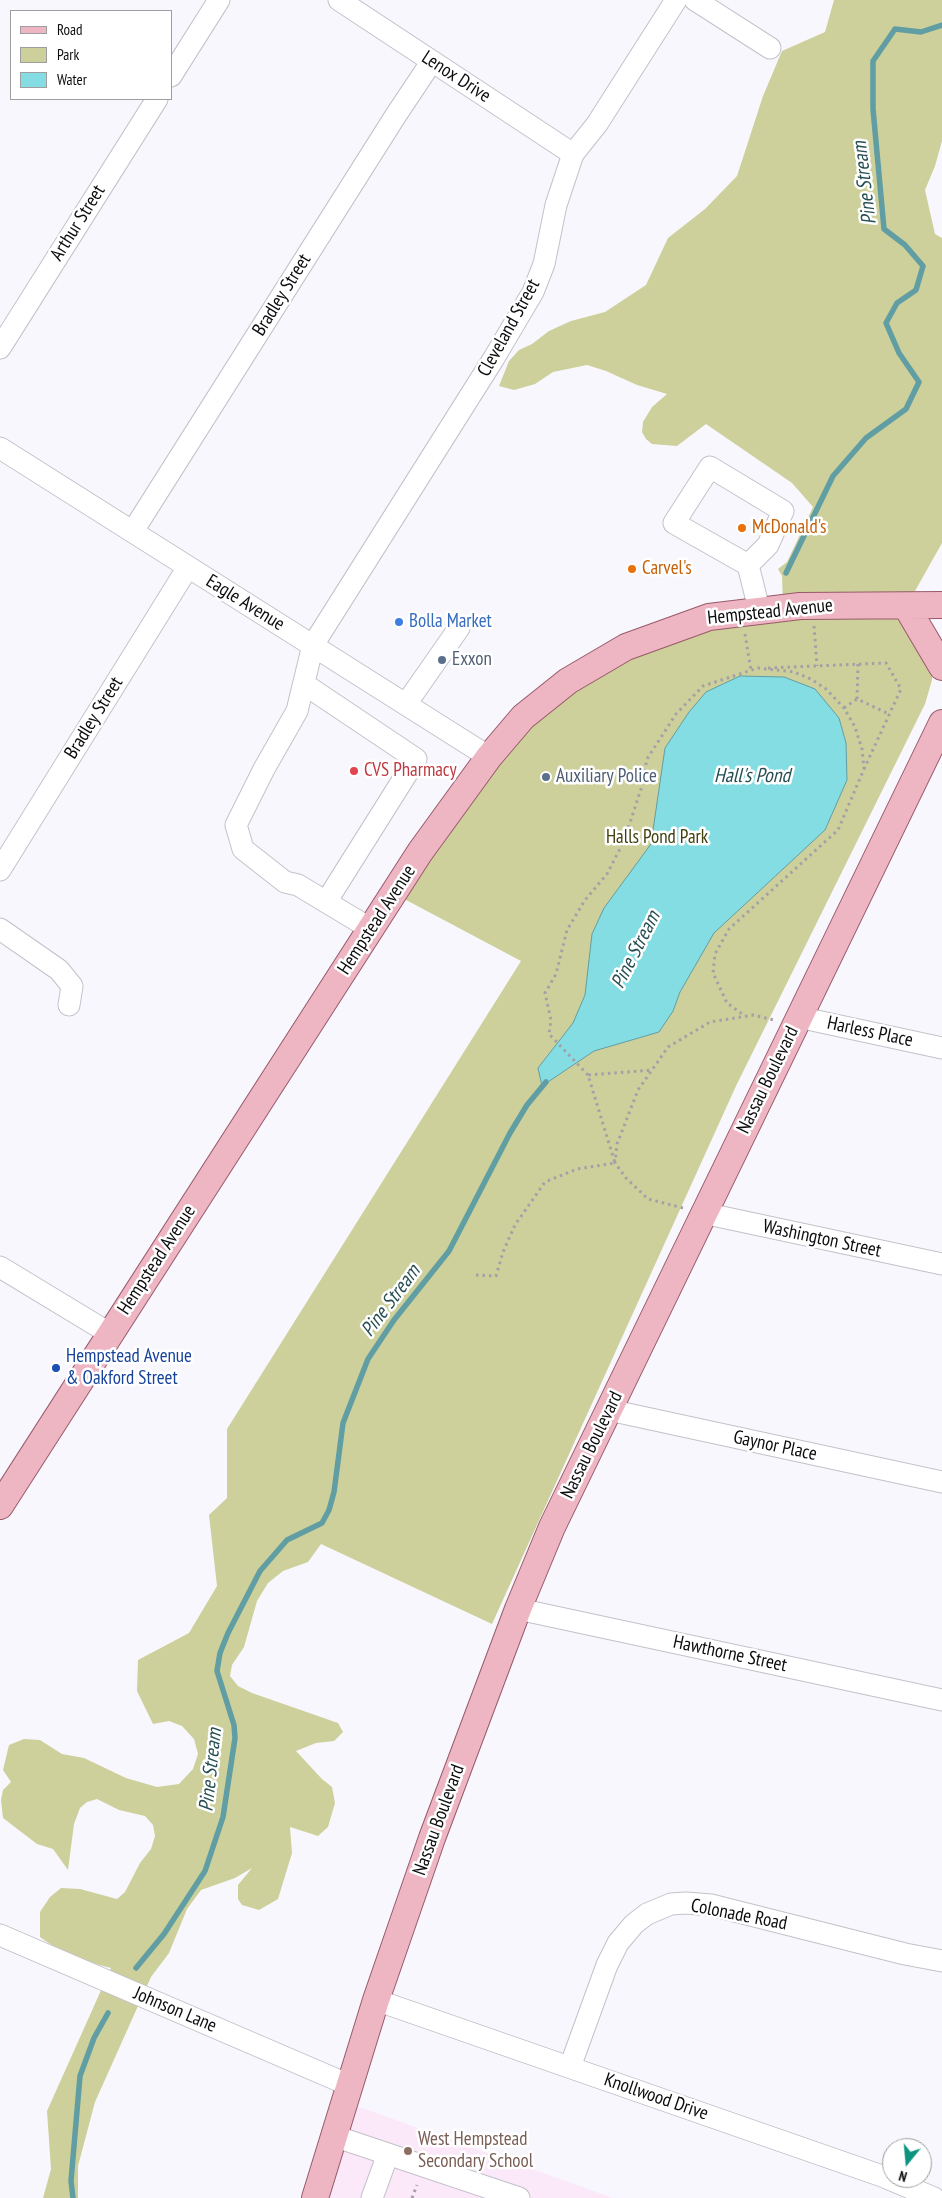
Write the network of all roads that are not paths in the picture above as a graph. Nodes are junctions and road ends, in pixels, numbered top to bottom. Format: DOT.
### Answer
graph roads {
  1 [pos="219,0"];
  2 [pos="339,0"];
  3 [pos="676,0"];
  4 [pos="695,0"];
  5 [pos="770,48"];
  6 [pos="432,61"];
  7 [pos="172,74"];
  8 [pos="156,100"];
  9 [pos="572,154"];
  10 [pos="0,348"];
  11 [pos="0,448"];
  12 [pos="133,530"];
  13 [pos="748,565"];
  14 [pos="188,567"];
  15 [pos="942,605"];
  16 [pos="906,606"];
  17 [pos="751,611"];
  18 [pos="459,628"];
  19 [pos="313,645"];
  20 [pos="942,668"];
  21 [pos="304,684"];
  22 [pos="406,704"];
  23 [pos="942,723"];
  24 [pos="935,756"];
  25 [pos="489,757"];
  26 [pos="0,870"];
  27 [pos="326,902"];
  28 [pos="0,929"];
  29 [pos="371,929"];
  30 [pos="69,1005"];
  31 [pos="796,1021"];
  32 [pos="942,1048"];
  33 [pos="703,1213"];
  34 [pos="942,1264"];
  35 [pos="0,1267"];
  36 [pos="109,1333"];
  37 [pos="609,1410"];
  38 [pos="942,1482"];
  39 [pos="0,1506"];
  40 [pos="518,1609"];
  41 [pos="942,1700"];
  42 [pos="0,1935"];
  43 [pos="942,1961"];
  44 [pos="376,2000"];
  45 [pos="570,2067"];
  46 [pos="349,2085"];
  47 [pos="334,2136"];
  48 [pos="388,2154"];
  49 [pos="931,2197"];
  50 [pos="315,2198"];
  51 [pos="372,2198"];
  52 [pos="519,2198"];
  1 -- 7 [label="street"];
  2 -- 6 [label="street, Lenox Drive"];
  3 -- 9 [label="street, Cleveland Street"];
  4 -- 5 [label="street"];
  6 -- 9 [label="street, Lenox Drive"];
  6 -- 12 [label="street, Bradley Street"];
  8 -- 10 [label="street, Arthur Street"];
  9 -- 19 [label="street, Cleveland Street"];
  11 -- 12 [label="street, Eagle Avenue"];
  12 -- 14 [label="street, Eagle Avenue"];
  13 -- 13 [label="street"];
  13 -- 17 [label="street"];
  14 -- 19 [label="street, Eagle Avenue"];
  14 -- 26 [label="street, Bradley Street"];
  15 -- 16 [label="main road, Hempstead Avenue"];
  16 -- 17 [label="main road, Hempstead Avenue"];
  16 -- 20 [label="main road"];
  17 -- 25 [label="main road, Hempstead Avenue"];
  18 -- 22 [label="street"];
  19 -- 21 [label="street, Cleveland Street"];
  19 -- 22 [label="street, Eagle Avenue"];
  21 -- 27 [label="street, Cleveland Street"];
  21 -- 27 [label="street"];
  22 -- 25 [label="street, Eagle Avenue"];
  23 -- 24 [label="main road, Nassau Boulevard"];
  24 -- 31 [label="main road, Nassau Boulevard"];
  25 -- 29 [label="main road, Hempstead Avenue"];
  27 -- 29 [label="street"];
  28 -- 30 [label="street"];
  29 -- 36 [label="main road, Hempstead Avenue"];
  31 -- 32 [label="street, Harless Place"];
  31 -- 33 [label="main road, Nassau Boulevard"];
  33 -- 34 [label="street, Washington Street"];
  33 -- 37 [label="main road, Nassau Boulevard"];
  35 -- 36 [label="street"];
  36 -- 39 [label="main road, Hempstead Avenue"];
  37 -- 38 [label="street, Gaynor Place"];
  37 -- 40 [label="main road, Nassau Boulevard"];
  40 -- 41 [label="street, Hawthorne Street"];
  40 -- 44 [label="main road, Nassau Boulevard"];
  42 -- 46 [label="street, Johnson Lane"];
  43 -- 45 [label="street, Colonade Road"];
  44 -- 45 [label="street, Knollwood Drive"];
  44 -- 46 [label="main road, Nassau Boulevard"];
  45 -- 49 [label="street, Knollwood Drive"];
  46 -- 47 [label="main road, Nassau Boulevard"];
  47 -- 48 [label="street"];
  47 -- 50 [label="main road, Nassau Boulevard"];
  48 -- 51 [label="street"];
  48 -- 52 [label="street"];
}
